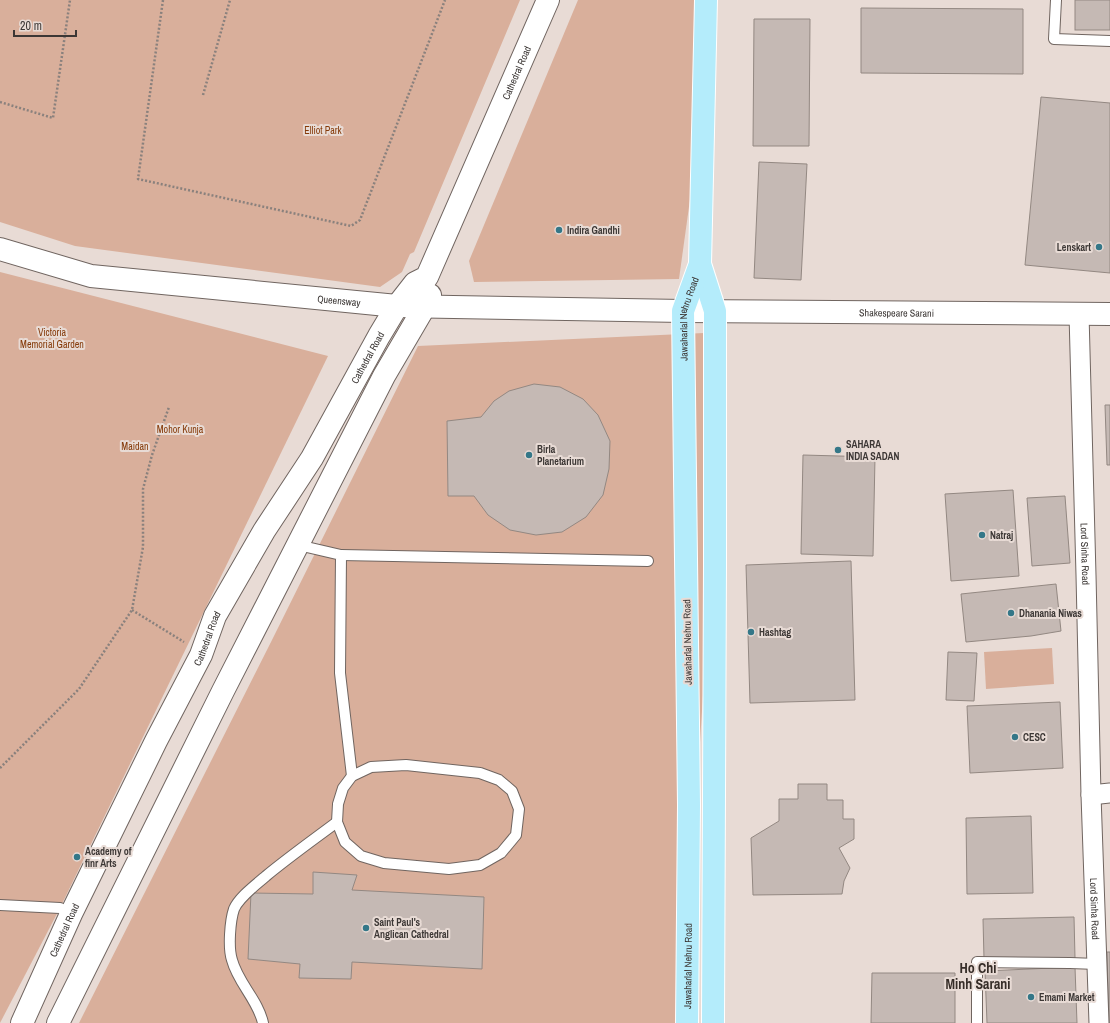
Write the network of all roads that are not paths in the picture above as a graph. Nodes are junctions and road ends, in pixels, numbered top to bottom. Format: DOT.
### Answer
graph roads {
  1 [pos="548,0"];
  2 [pos="706,0"];
  3 [pos="1056,0"];
  4 [pos="1110,42"];
  5 [pos="0,249"];
  6 [pos="700,264"];
  7 [pos="427,277"];
  8 [pos="397,306"];
  9 [pos="425,306"];
  10 [pos="682,311"];
  11 [pos="715,311"];
  12 [pos="1079,314"];
  13 [pos="1110,314"];
  14 [pos="298,545"];
  15 [pos="341,555"];
  16 [pos="648,561"];
  17 [pos="352,776"];
  18 [pos="1110,793"];
  19 [pos="1091,795"];
  20 [pos="337,822"];
  21 [pos="0,905"];
  22 [pos="71,914"];
  23 [pos="1097,964"];
  24 [pos="22,1023"];
  25 [pos="58,1023"];
  26 [pos="263,1023"];
  27 [pos="687,1023"];
  28 [pos="712,1023"];
  29 [pos="976,1023"];
  30 [pos="1099,1023"];
  1 -- 7 [label="main road, Cathedral Road"];
  2 -- 6 [label="main road, Jawaharlal Nehru Road"];
  3 -- 4 [label="lane"];
  5 -- 8 [label="main road, Queensway"];
  6 -- 10 [label="main road, Jawaharlal Nehru Road"];
  6 -- 11 [label="main road, Jawaharlal Nehru Road"];
  7 -- 8 [label="main road, Cathedral Road"];
  7 -- 9 [label="main road"];
  8 -- 9 [label="main road, Queensway"];
  8 -- 22 [label="main road, Cathedral Road"];
  9 -- 10 [label="main road, Queensway"];
  9 -- 14 [label="main road"];
  10 -- 11 [label="main road, Shakespeare Sarani"];
  10 -- 27 [label="main road, Jawaharlal Nehru Road"];
  11 -- 12 [label="main road, Shakespeare Sarani"];
  11 -- 28 [label="main road, Jawaharlal Nehru Road"];
  12 -- 13 [label="main road, Shakespeare Sarani"];
  12 -- 19 [label="street, Lord Sinha Road"];
  14 -- 15 [label="lane"];
  14 -- 25 [label="main road"];
  15 -- 16 [label="lane"];
  15 -- 17 [label="lane"];
  17 -- 20 [label="lane"];
  17 -- 20 [label="lane"];
  18 -- 19 [label="street"];
  19 -- 23 [label="street, Lord Sinha Road"];
  20 -- 26 [label="lane"];
  21 -- 22 [label="lane"];
  22 -- 24 [label="main road, Cathedral Road"];
  23 -- 29 [label="lane"];
  23 -- 30 [label="street, Lord Sinha Road"];
}
